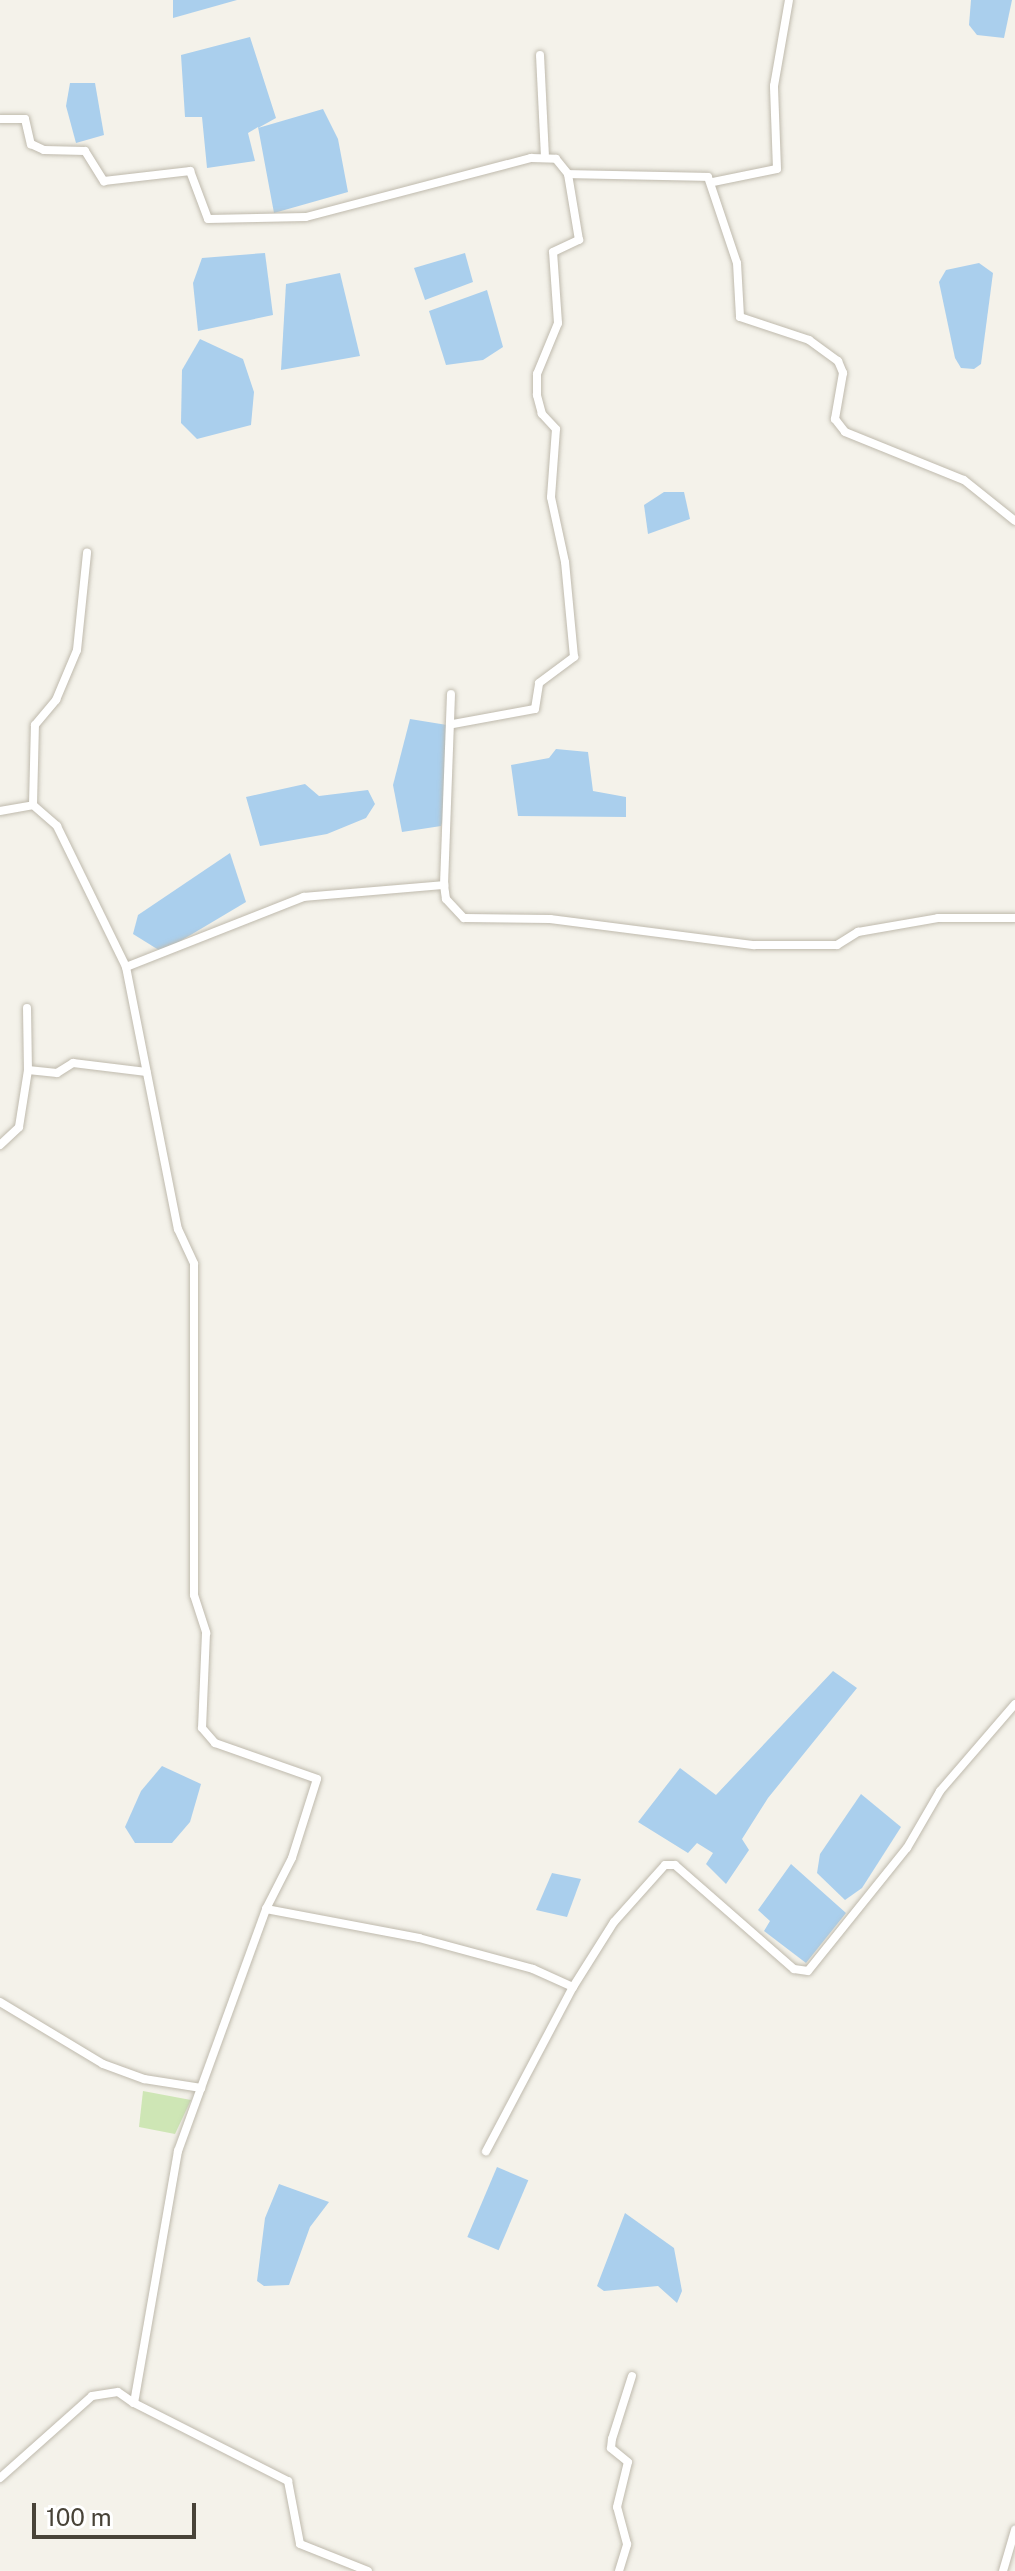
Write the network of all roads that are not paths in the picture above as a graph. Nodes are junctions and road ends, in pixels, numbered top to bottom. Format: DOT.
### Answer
graph roads {
  1 [pos="789,0"];
  2 [pos="540,55"];
  3 [pos="0,119"];
  4 [pos="545,158"];
  5 [pos="568,174"];
  6 [pos="713,182"];
  7 [pos="1015,521"];
  8 [pos="87,553"];
  9 [pos="451,694"];
  10 [pos="453,724"];
  11 [pos="33,805"];
  12 [pos="0,811"];
  13 [pos="444,885"];
  14 [pos="1015,918"];
  15 [pos="126,967"];
  16 [pos="27,1008"];
  17 [pos="28,1070"];
  18 [pos="146,1072"];
  19 [pos="0,1145"];
  20 [pos="1015,1704"];
  21 [pos="266,1909"];
  22 [pos="573,1987"];
  23 [pos="0,2002"];
  24 [pos="201,2088"];
  25 [pos="486,2151"];
  26 [pos="632,2376"];
  27 [pos="134,2403"];
  28 [pos="0,2478"];
  29 [pos="1015,2530"];
  30 [pos="353,2569"];
  31 [pos="368,2571"];
  32 [pos="619,2571"];
  33 [pos="1003,2571"];
  1 -- 6 [label="street"];
  2 -- 4 [label="street"];
  3 -- 4 [label="street"];
  4 -- 5 [label="street"];
  5 -- 6 [label="street"];
  5 -- 10 [label="street"];
  6 -- 7 [label="street"];
  8 -- 11 [label="street"];
  9 -- 10 [label="street"];
  10 -- 13 [label="street"];
  11 -- 12 [label="street"];
  11 -- 15 [label="street"];
  13 -- 14 [label="street"];
  13 -- 15 [label="street"];
  15 -- 18 [label="street"];
  16 -- 17 [label="street"];
  17 -- 18 [label="street"];
  17 -- 19 [label="street"];
  18 -- 21 [label="street"];
  20 -- 22 [label="street"];
  21 -- 22 [label="street"];
  21 -- 24 [label="street"];
  22 -- 25 [label="street"];
  23 -- 24 [label="street"];
  24 -- 27 [label="street"];
  26 -- 32 [label="street"];
  27 -- 28 [label="street"];
  27 -- 30 [label="street"];
  29 -- 33 [label="street"];
  30 -- 31 [label="street"];
}
